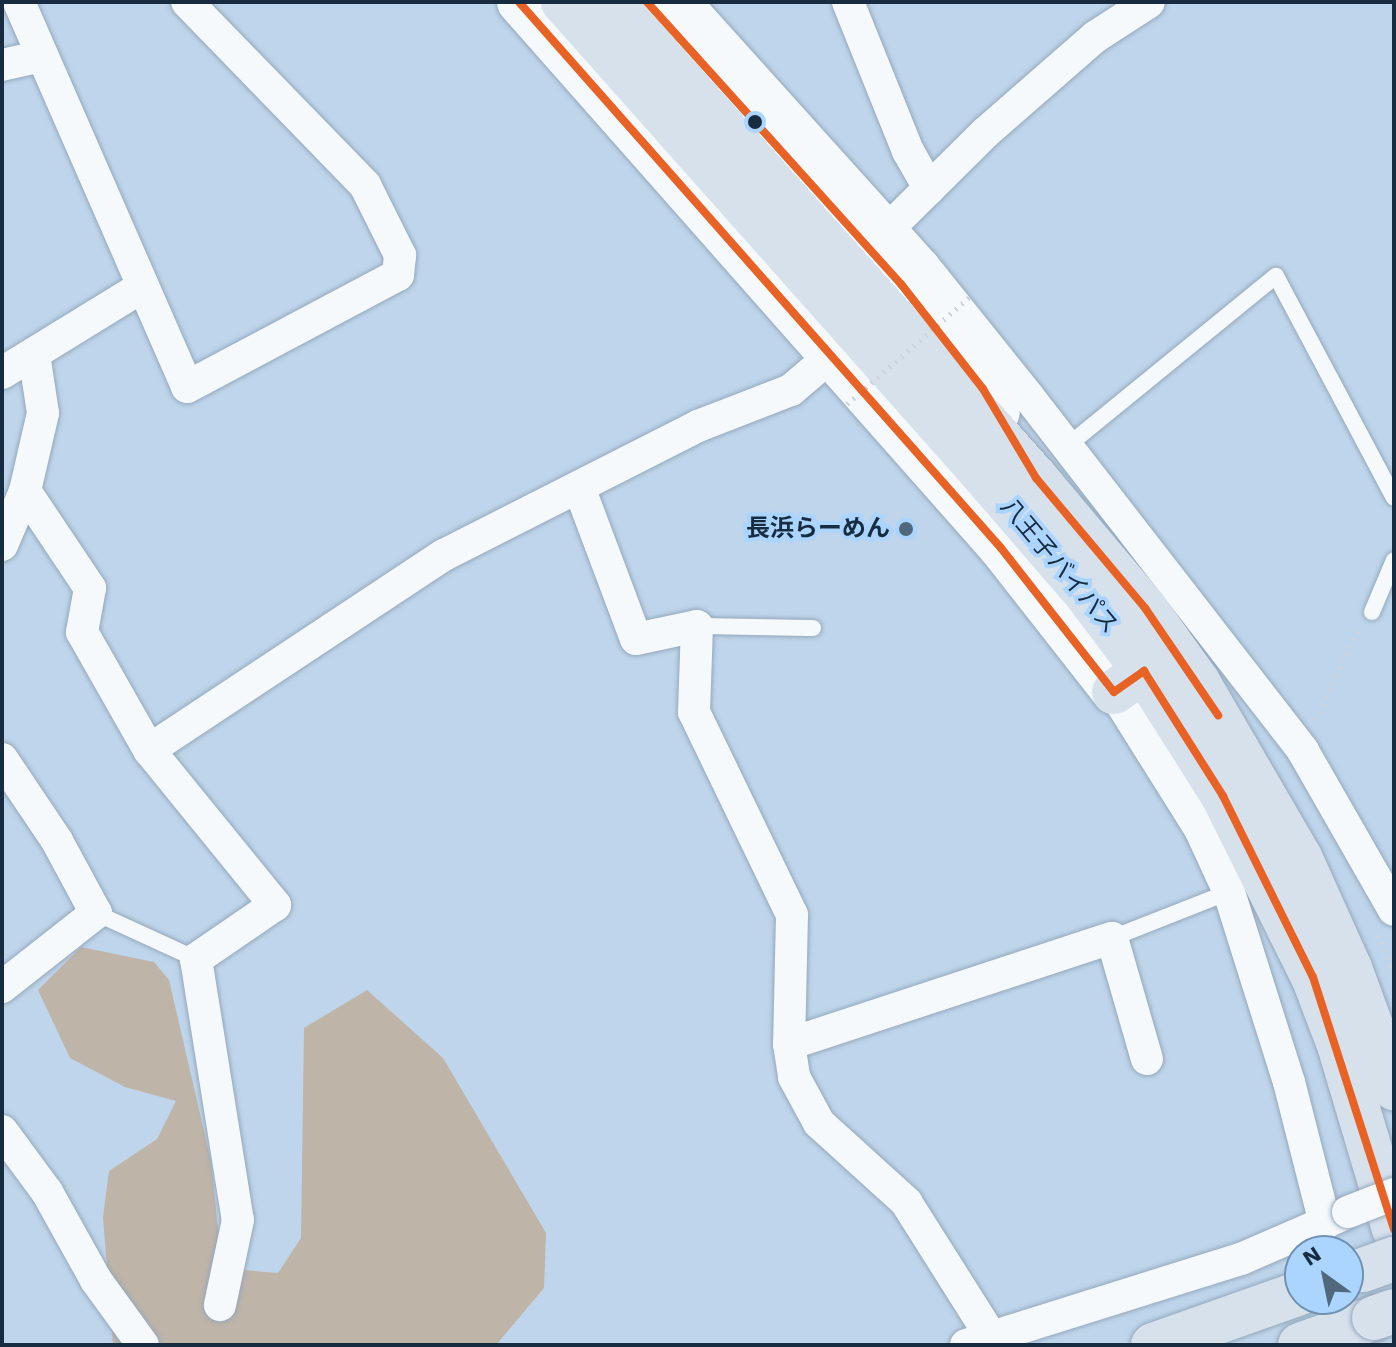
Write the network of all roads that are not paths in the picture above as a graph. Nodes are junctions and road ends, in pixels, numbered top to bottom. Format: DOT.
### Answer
graph roads {
  1 [pos="19,2"];
  2 [pos="187,2"];
  3 [pos="519,2"];
  4 [pos="563,2"];
  5 [pos="612,2"];
  6 [pos="647,2"];
  7 [pos="686,2"];
  8 [pos="848,2"];
  9 [pos="1149,2"];
  10 [pos="42,56"];
  11 [pos="2,65"];
  12 [pos="929,188"];
  13 [pos="889,228"];
  14 [pos="912,274"];
  15 [pos="140,288"];
  16 [pos="34,354"];
  17 [pos="831,356"];
  18 [pos="2,373"];
  19 [pos="1051,462"];
  20 [pos="580,490"];
  21 [pos="25,491"];
  22 [pos="1394,498"];
  23 [pos="2,545"];
  24 [pos="1394,560"];
  25 [pos="1372,612"];
  26 [pos="697,626"];
  27 [pos="813,628"];
  28 [pos="1213,672"];
  29 [pos="1129,681"];
  30 [pos="149,750"];
  31 [pos="2,759"];
  32 [pos="1229,892"];
  33 [pos="1394,910"];
  34 [pos="96,913"];
  35 [pos="1112,938"];
  36 [pos="196,959"];
  37 [pos="2,987"];
  38 [pos="789,1044"];
  39 [pos="1147,1059"];
  40 [pos="1394,1088"];
  41 [pos="2,1131"];
  42 [pos="1394,1194"];
  43 [pos="1337,1217"];
  44 [pos="1394,1229"];
  45 [pos="1284,1299"];
  46 [pos="220,1305"];
  47 [pos="979,1342"];
  48 [pos="143,1345"];
  49 [pos="1153,1345"];
  1 -- 10 [label="street"];
  2 -- 15 [label="street"];
  3 -- 17 [label="street"];
  4 -- 29 [label="highway, 八王子バイパス"];
  5 -- 19 [label="highway, 八王子バイパス"];
  6 -- 14 [label="street"];
  7 -- 13 [label="street"];
  8 -- 12 [label="street"];
  9 -- 12 [label="street"];
  10 -- 11 [label="street"];
  10 -- 15 [label="street"];
  12 -- 13 [label="street"];
  13 -- 14 [label="street"];
  14 -- 19 [label="street"];
  15 -- 16 [label="street"];
  16 -- 18 [label="street"];
  16 -- 21 [label="street"];
  17 -- 20 [label="street"];
  17 -- 29 [label="street"];
  19 -- 22 [label="lane"];
  19 -- 28 [label="highway, 八王子バイパス"];
  20 -- 26 [label="street"];
  20 -- 30 [label="street"];
  21 -- 23 [label="street"];
  21 -- 30 [label="street"];
  24 -- 25 [label="lane"];
  26 -- 27 [label="lane"];
  26 -- 38 [label="street"];
  28 -- 33 [label="street"];
  28 -- 40 [label="highway, 八王子バイパス"];
  29 -- 32 [label="street"];
  29 -- 44 [label="highway, 八王子バイパス"];
  30 -- 36 [label="street"];
  31 -- 34 [label="street"];
  32 -- 35 [label="lane"];
  32 -- 43 [label="street"];
  34 -- 36 [label="lane"];
  34 -- 37 [label="street"];
  35 -- 38 [label="street"];
  35 -- 39 [label="street"];
  36 -- 46 [label="street"];
  38 -- 47 [label="street"];
  41 -- 48 [label="street"];
  42 -- 43 [label="street, bridge"];
  43 -- 47 [label="street"];
  45 -- 49 [label="highway"];
}
